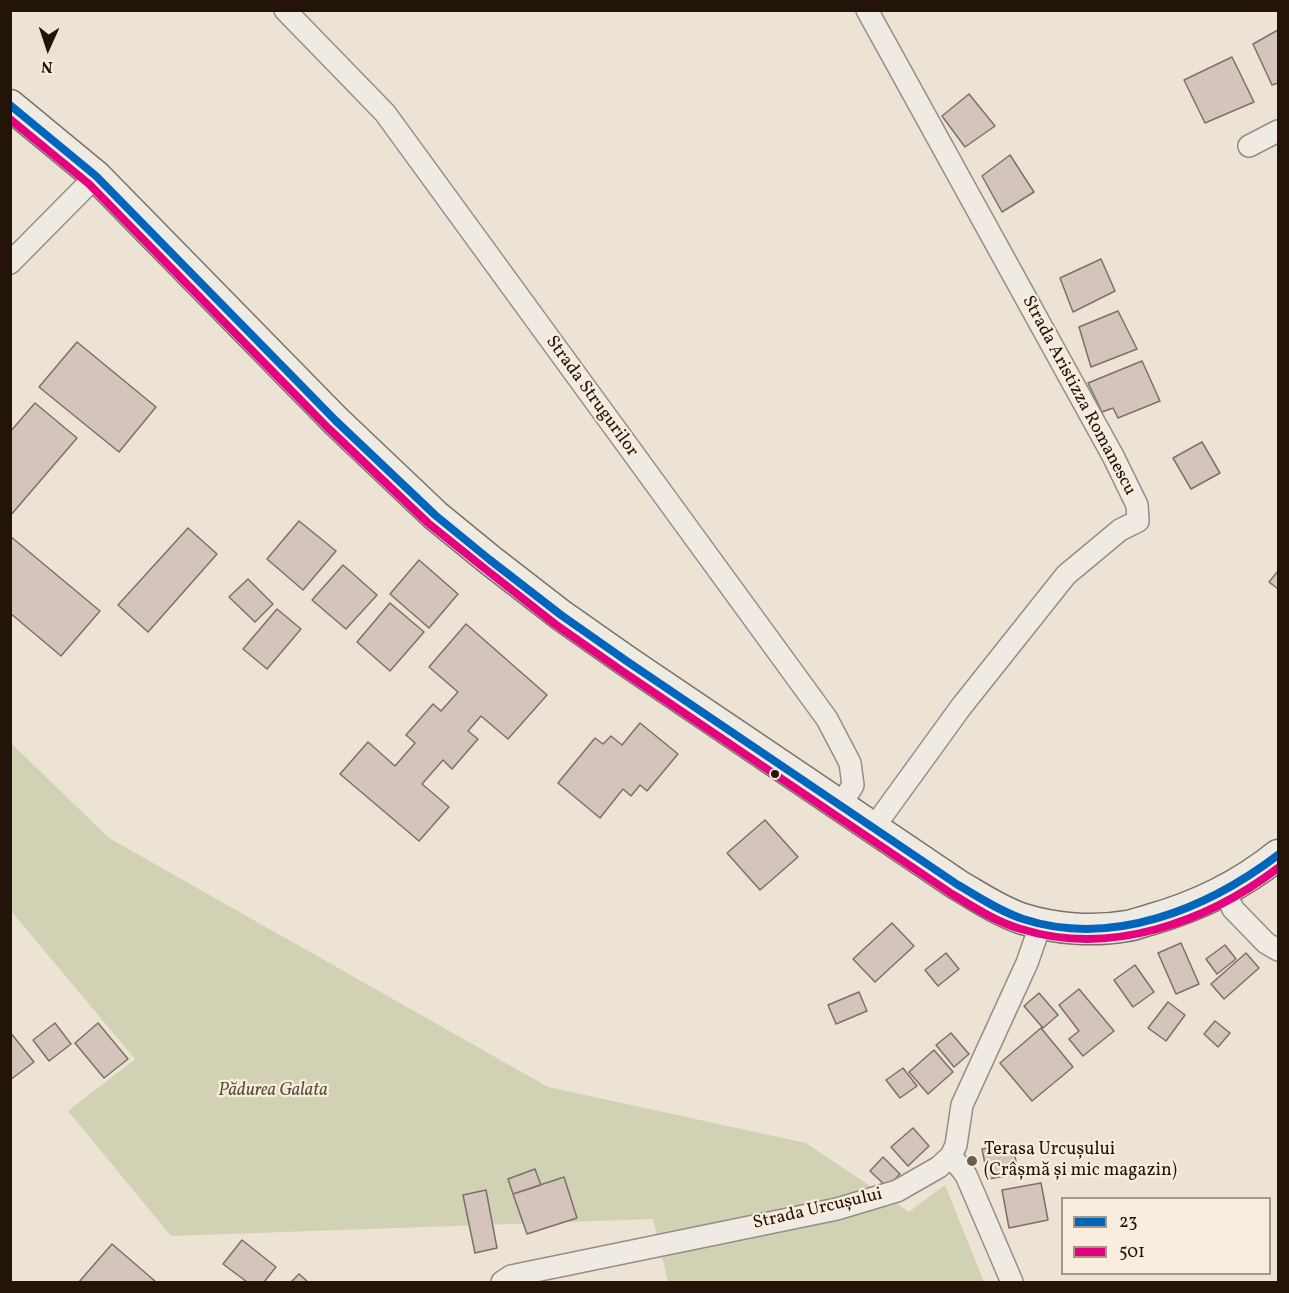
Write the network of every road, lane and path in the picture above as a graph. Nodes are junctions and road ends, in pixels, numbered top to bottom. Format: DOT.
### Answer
graph roads {
  1 [pos="285,10"];
  2 [pos="867,10"];
  3 [pos="10,105"];
  4 [pos="1278,131"];
  5 [pos="1249,146"];
  6 [pos="96,176"];
  7 [pos="10,263"];
  8 [pos="841,805"];
  9 [pos="874,827"];
  10 [pos="1278,855"];
  11 [pos="1224,889"];
  12 [pos="1041,923"];
  13 [pos="1278,950"];
  14 [pos="951,1156"];
  15 [pos="501,1282"];
  16 [pos="1012,1282"];
  1 -- 8 [label="street, Strada Strugurilor"];
  2 -- 9 [label="street, Strada Aristizza Romanescu"];
  3 -- 6 [label="main road"];
  4 -- 5 [label="street"];
  6 -- 7 [label="street"];
  6 -- 8 [label="main road"];
  8 -- 9 [label="main road"];
  9 -- 12 [label="main road"];
  10 -- 11 [label="main road"];
  11 -- 12 [label="main road"];
  11 -- 13 [label="street"];
  12 -- 14 [label="street"];
  14 -- 15 [label="street, Strada Urcușului"];
  14 -- 16 [label="street"];
}
